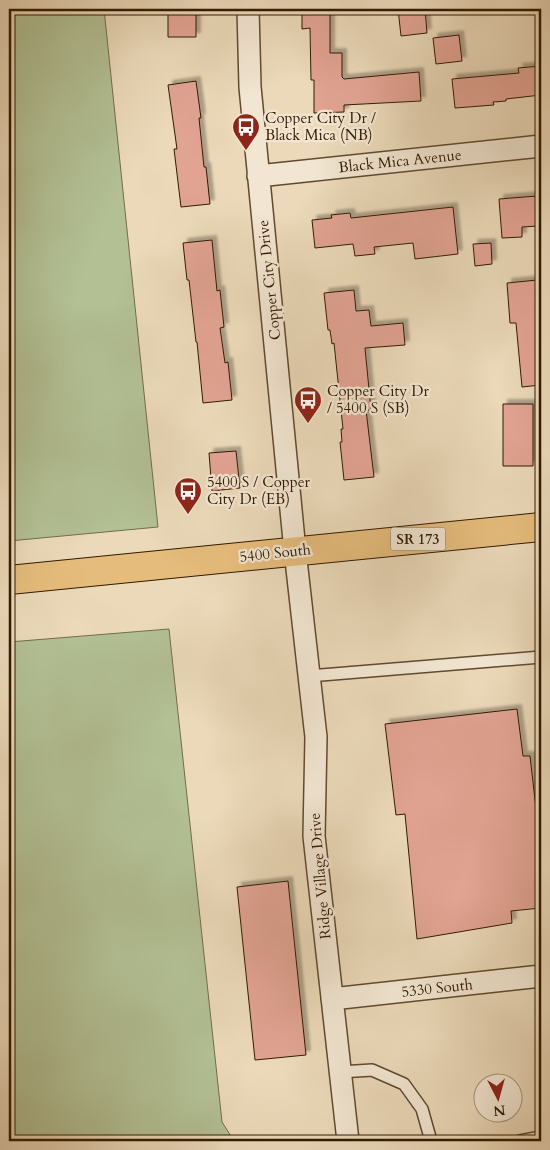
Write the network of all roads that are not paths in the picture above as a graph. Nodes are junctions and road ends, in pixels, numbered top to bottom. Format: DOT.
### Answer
graph roads {
  1 [pos="248,9"];
  2 [pos="541,146"];
  3 [pos="258,176"];
  4 [pos="541,527"];
  5 [pos="294,551"];
  6 [pos="9,580"];
  7 [pos="541,657"];
  8 [pos="309,676"];
  9 [pos="541,976"];
  10 [pos="332,999"];
  11 [pos="340,1072"];
  12 [pos="541,1137"];
  13 [pos="348,1141"];
  14 [pos="431,1141"];
  15 [pos="520,1141"];
  1 -- 3 [label="street, Copper City Drive"];
  2 -- 3 [label="street, Black Mica Avenue"];
  3 -- 5 [label="street, Copper City Drive"];
  4 -- 5 [label="main road, 5400 South / SR 173"];
  5 -- 6 [label="main road, 5400 South / SR 173"];
  5 -- 8 [label="street, Ridge Village Drive"];
  7 -- 8 [label="lane"];
  8 -- 10 [label="street, Ridge Village Drive"];
  9 -- 10 [label="street, 5330 South"];
  10 -- 11 [label="street, Ridge Village Drive"];
  11 -- 13 [label="street, Ridge Village Drive"];
  11 -- 14 [label="lane"];
  12 -- 15 [label="lane"];
}
